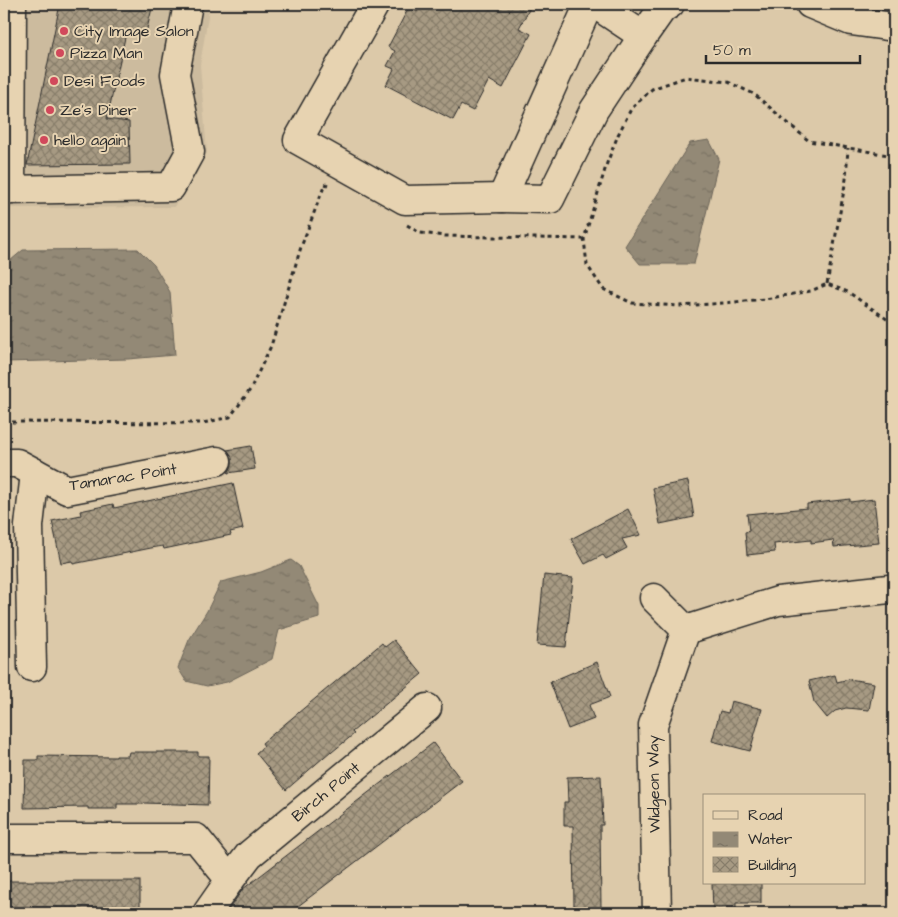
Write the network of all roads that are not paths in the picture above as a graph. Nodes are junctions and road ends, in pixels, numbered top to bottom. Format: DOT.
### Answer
graph roads {
  1 [pos="9,4"];
  2 [pos="188,4"];
  3 [pos="374,4"];
  4 [pos="589,4"];
  5 [pos="595,4"];
  6 [pos="670,4"];
  7 [pos="810,4"];
  8 [pos="894,27"];
  9 [pos="643,36"];
  10 [pos="7,190"];
  11 [pos="502,198"];
  12 [pos="217,461"];
  13 [pos="4,463"];
  14 [pos="35,473"];
  15 [pos="894,590"];
  16 [pos="654,598"];
  17 [pos="686,630"];
  18 [pos="32,667"];
  19 [pos="427,708"];
  20 [pos="10,838"];
  21 [pos="230,880"];
  22 [pos="207,913"];
  23 [pos="657,913"];
  1 -- 10 [label="street"];
  2 -- 10 [label="street"];
  3 -- 11 [label="street"];
  4 -- 11 [label="street"];
  5 -- 9 [label="street"];
  6 -- 9 [label="street"];
  7 -- 8 [label="street"];
  9 -- 11 [label="street"];
  12 -- 14 [label="street, Tamarac Point"];
  13 -- 14 [label="street, Tamarac Point"];
  14 -- 18 [label="street"];
  15 -- 17 [label="street"];
  16 -- 17 [label="street"];
  17 -- 23 [label="street, Widgeon Way"];
  19 -- 21 [label="street, Birch Point"];
  20 -- 21 [label="street"];
  21 -- 22 [label="street, Birch Point"];
}
